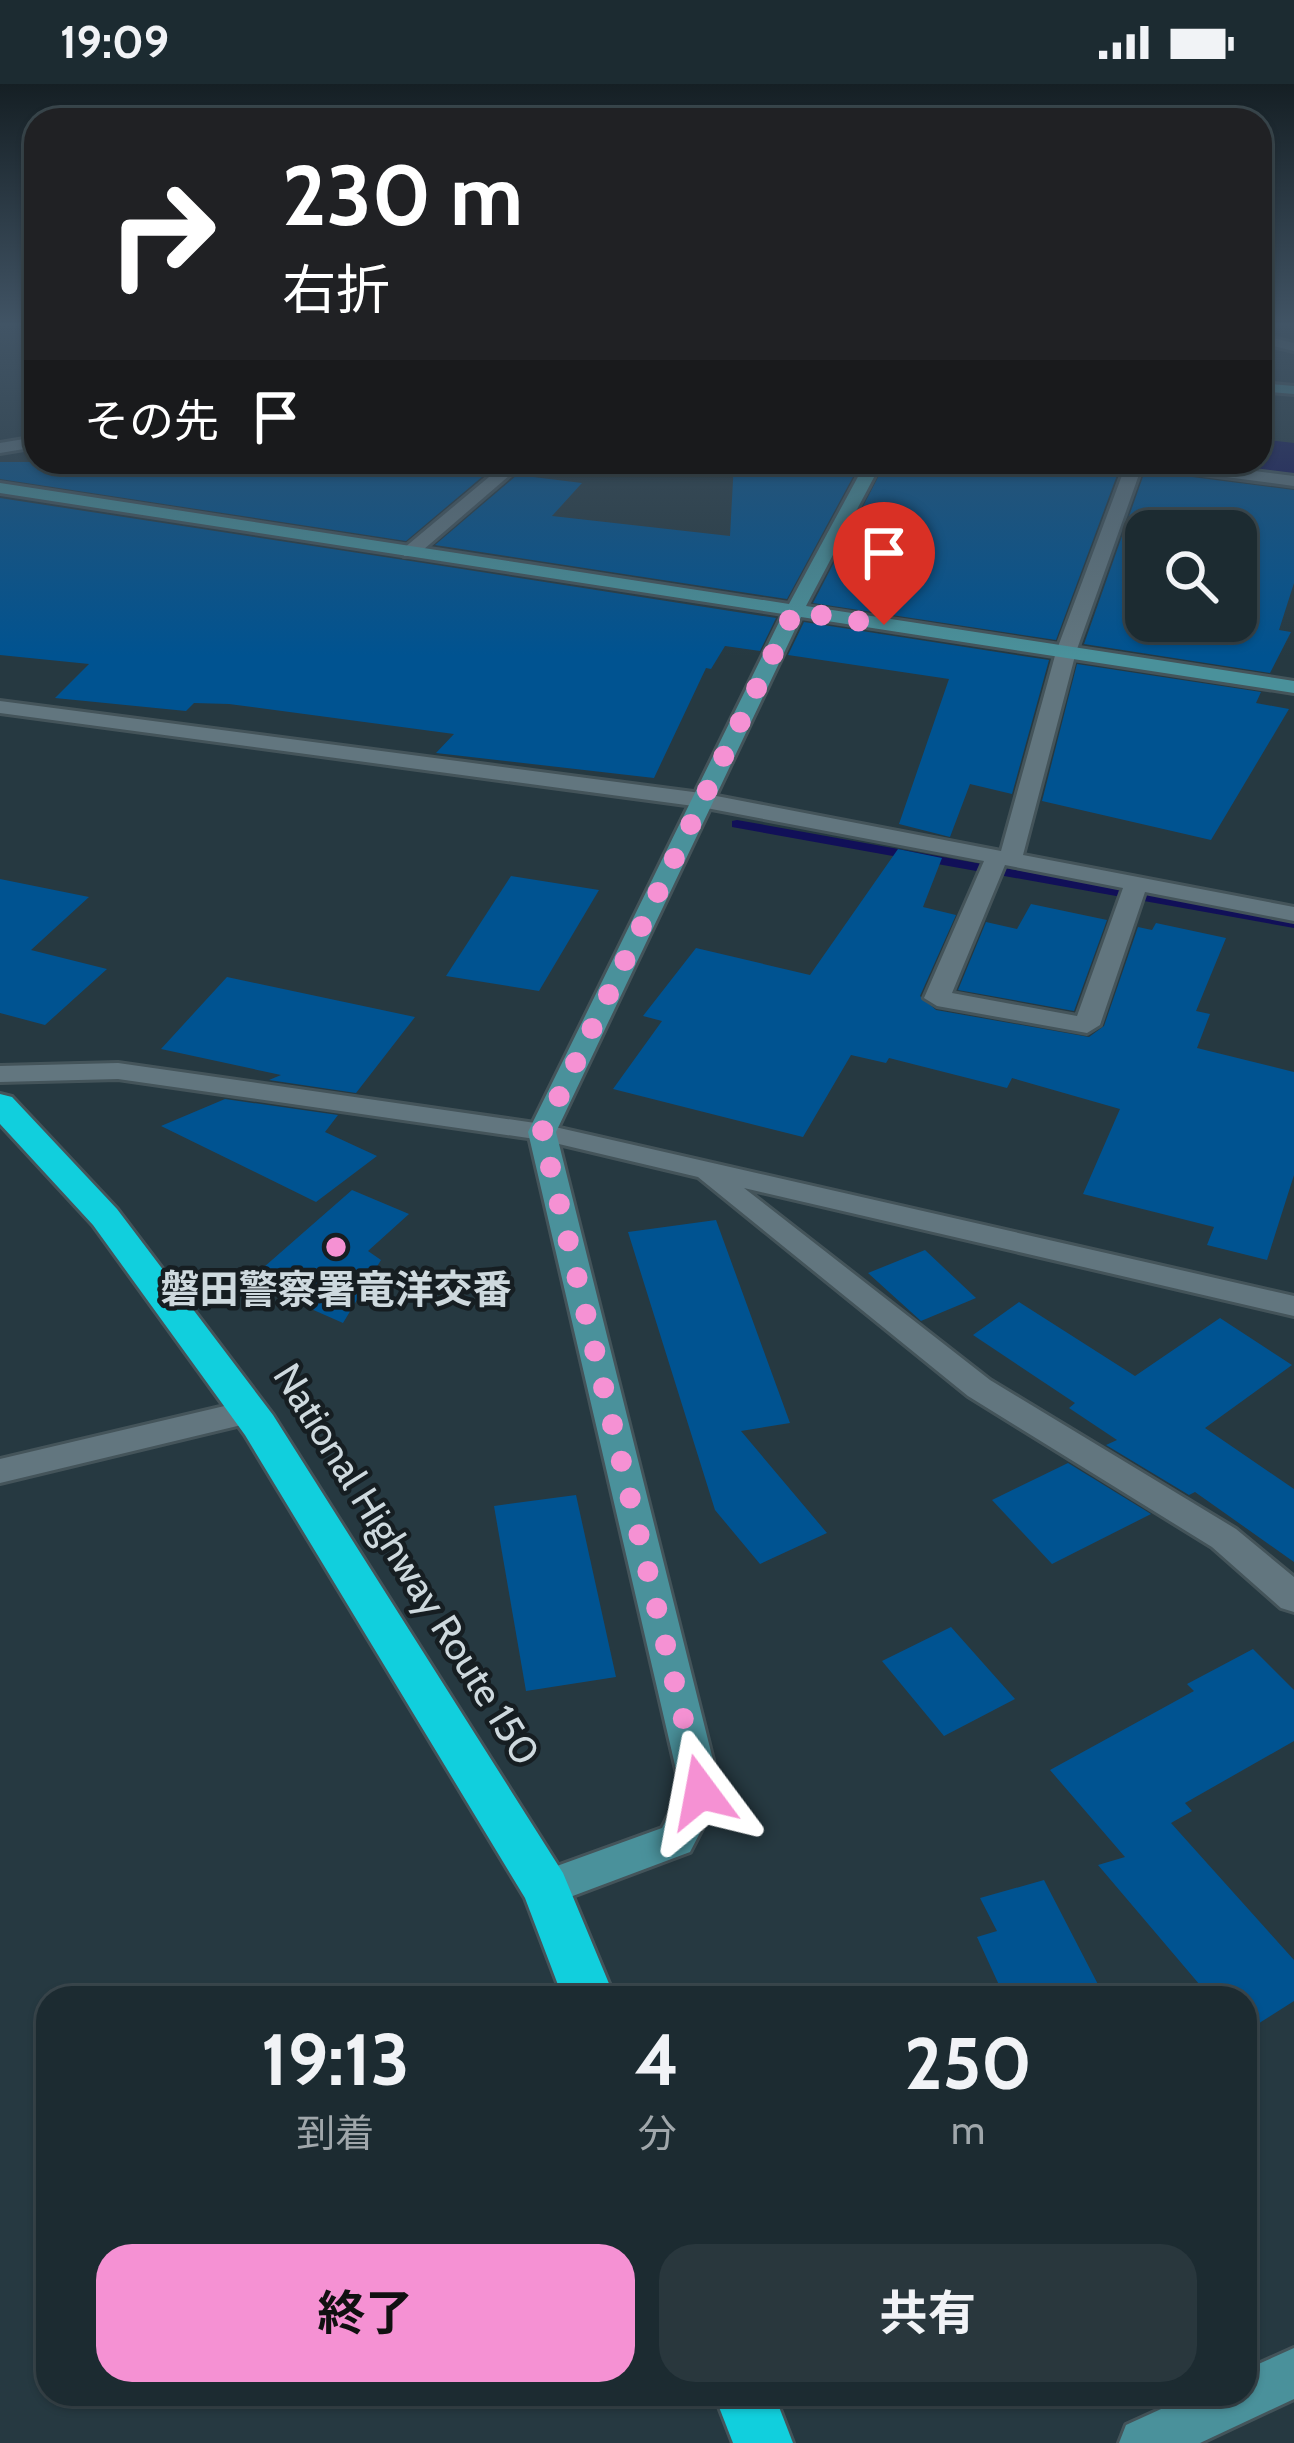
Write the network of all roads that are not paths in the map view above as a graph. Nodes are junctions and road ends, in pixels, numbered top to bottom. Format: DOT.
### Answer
graph roads {
  1 [pos="503,474"];
  2 [pos="868,474"];
  3 [pos="1131,474"];
  4 [pos="1240,474"];
  5 [pos="1294,481"];
  6 [pos="0,488"];
  7 [pos="410,552"];
  8 [pos="794,611"];
  9 [pos="1066,652"];
  10 [pos="1294,687"];
  11 [pos="0,707"];
  12 [pos="701,800"];
  13 [pos="998,862"];
  14 [pos="1134,889"];
  15 [pos="1294,914"];
  16 [pos="0,1074"];
  17 [pos="0,1104"];
  18 [pos="542,1132"];
  19 [pos="701,1168"];
  20 [pos="1294,1306"];
  21 [pos="250,1412"];
  22 [pos="0,1471"];
  23 [pos="1294,1598"];
  24 [pos="546,1888"];
  25 [pos="584,1986"];
  26 [pos="1294,2373"];
  27 [pos="1257,2390"];
  28 [pos="749,2406"];
  29 [pos="1223,2406"];
  30 [pos="763,2443"];
  31 [pos="1144,2443"];
  1 -- 7 [label="street"];
  2 -- 8 [label="street"];
  3 -- 9 [label="street"];
  4 -- 5 [label="street"];
  6 -- 7 [label="street"];
  7 -- 8 [label="street"];
  8 -- 9 [label="street"];
  8 -- 12 [label="street"];
  9 -- 10 [label="street"];
  9 -- 13 [label="street"];
  11 -- 12 [label="street"];
  12 -- 13 [label="street"];
  12 -- 18 [label="street"];
  13 -- 14 [label="street"];
  13 -- 14 [label="street"];
  14 -- 15 [label="street"];
  16 -- 18 [label="street"];
  17 -- 21 [label="highway, National Highway Route 150"];
  18 -- 19 [label="street"];
  18 -- 24 [label="street"];
  19 -- 20 [label="street"];
  19 -- 23 [label="street"];
  21 -- 22 [label="street"];
  21 -- 24 [label="highway, National Highway Route 150"];
  24 -- 25 [label="highway, National Highway Route 150"];
  26 -- 27 [label="street"];
  28 -- 30 [label="highway"];
  29 -- 31 [label="street"];
}
